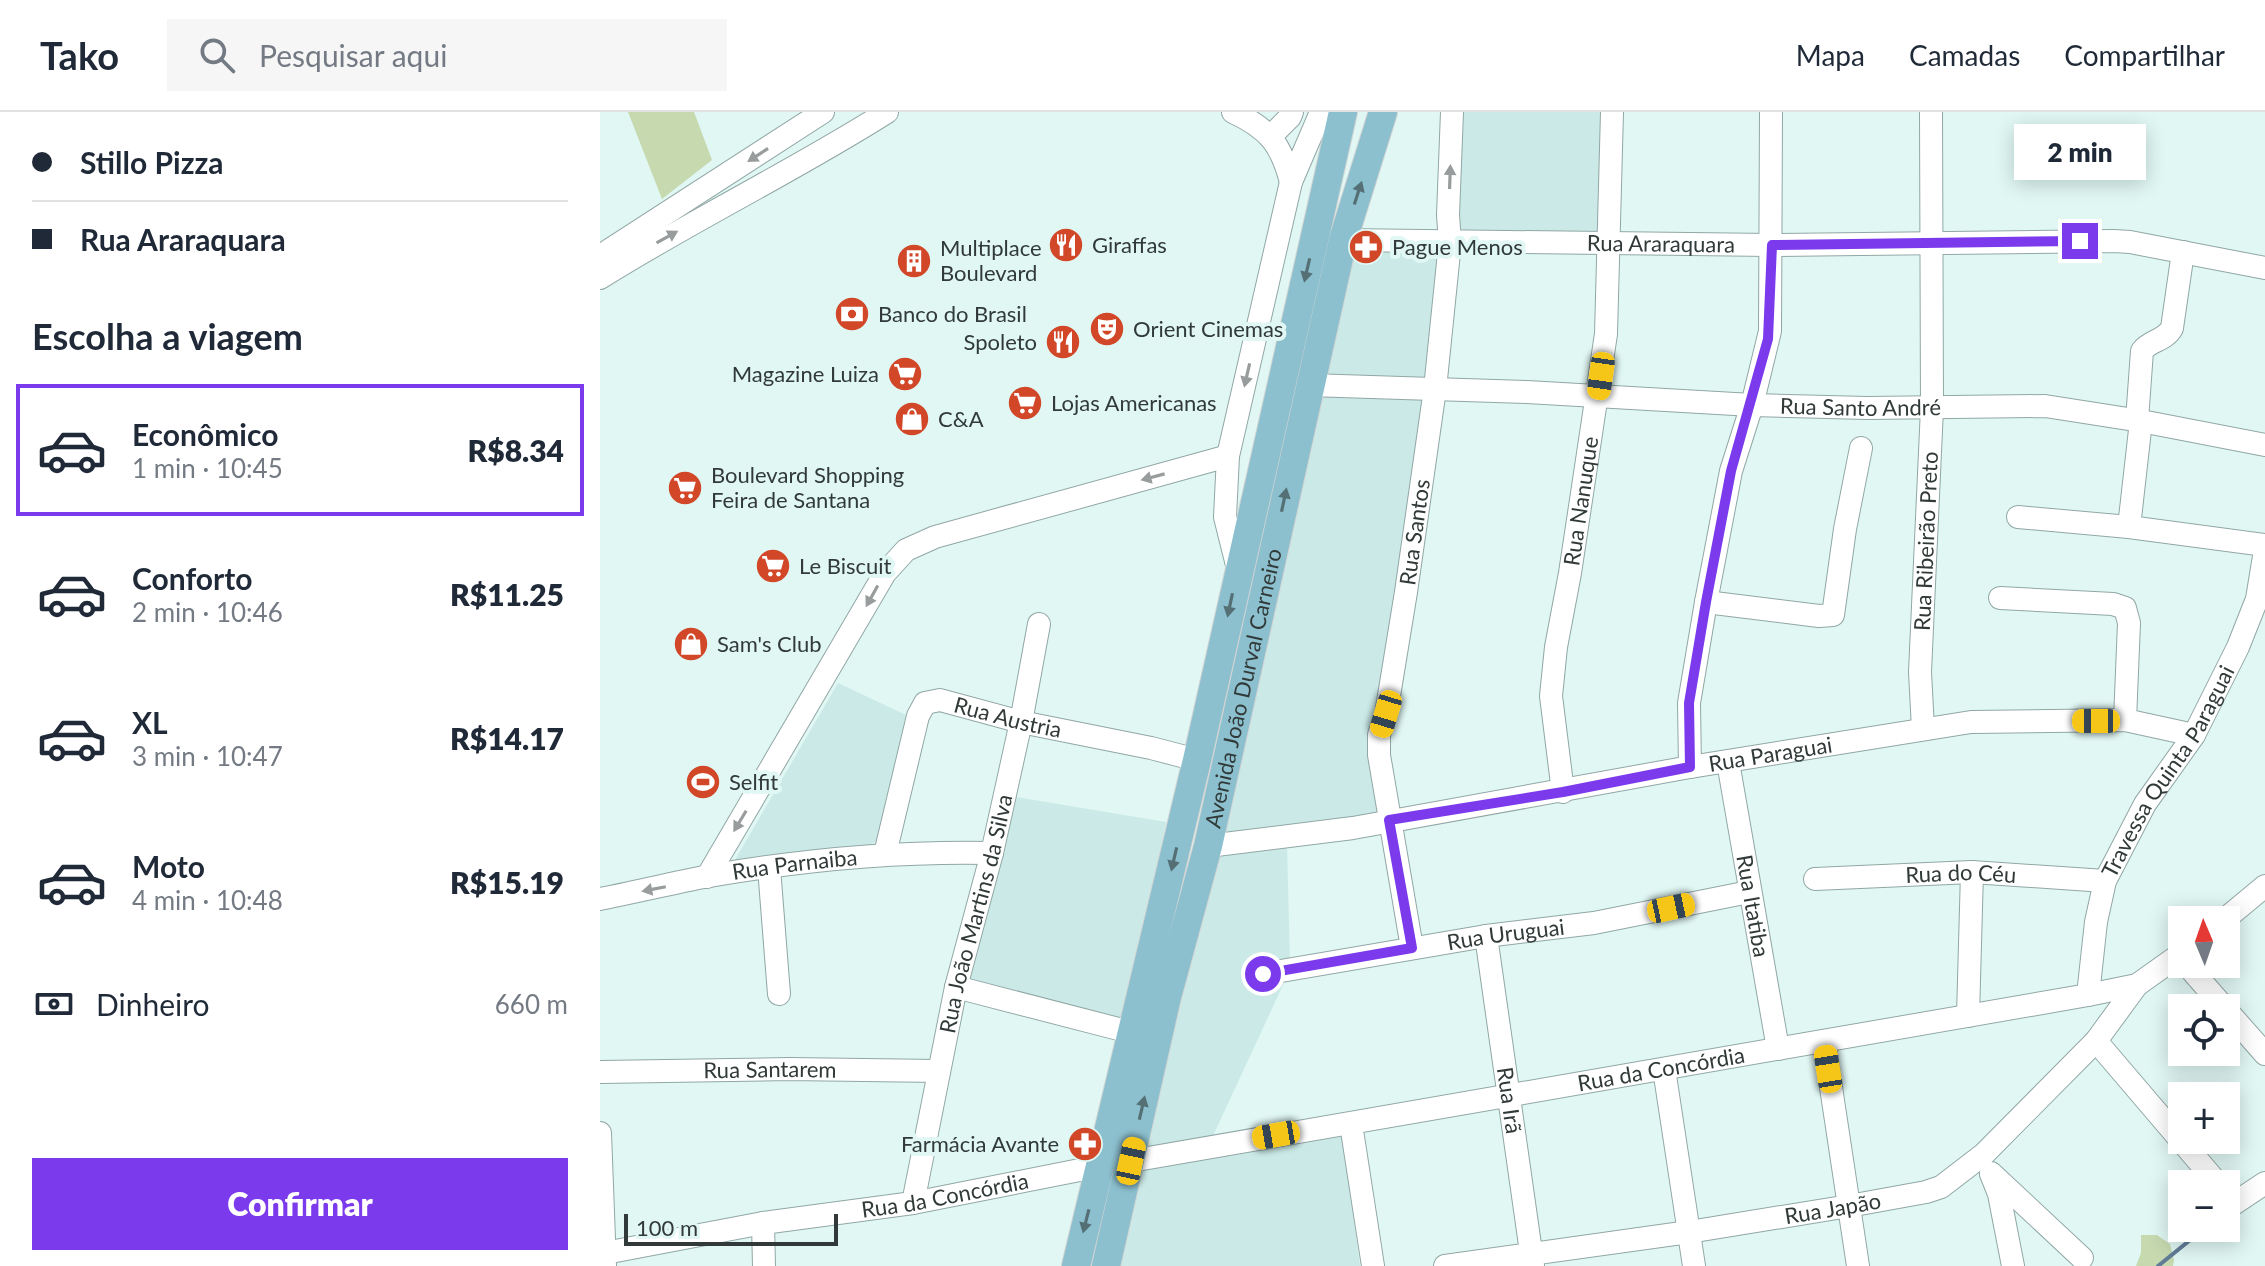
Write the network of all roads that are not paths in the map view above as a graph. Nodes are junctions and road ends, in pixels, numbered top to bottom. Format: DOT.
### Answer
graph roads {
  1 [pos="887,112"];
  2 [pos="1233,112"];
  3 [pos="1292,112"];
  4 [pos="1321,112"];
  5 [pos="1343,112"];
  6 [pos="1383,112"];
  7 [pos="1452,112"];
  8 [pos="1612,112"];
  9 [pos="1771,112"];
  10 [pos="1931,112"];
  11 [pos="816,116"];
  12 [pos="1271,136"];
  13 [pos="826,150"];
  14 [pos="1291,182"];
  15 [pos="1343,240"];
  16 [pos="1610,242"];
  17 [pos="1450,243"];
  18 [pos="1931,244"];
  19 [pos="1772,245"];
  20 [pos="2183,252"];
  21 [pos="600,256"];
  22 [pos="2265,268"];
  23 [pos="600,278"];
  24 [pos="1309,385"];
  25 [pos="1435,389"];
  26 [pos="1598,397"];
  27 [pos="1752,405"];
  28 [pos="1932,408"];
  29 [pos="2139,420"];
  30 [pos="2265,445"];
  31 [pos="1861,448"];
  32 [pos="1228,456"];
  33 [pos="2018,517"];
  34 [pos="2129,527"];
  35 [pos="2264,557"];
  36 [pos="1238,569"];
  37 [pos="2000,598"];
  38 [pos="1706,602"];
  39 [pos="1039,624"];
  40 [pos="2125,720"];
  41 [pos="1021,722"];
  42 [pos="1923,729"];
  43 [pos="2194,735"];
  44 [pos="1197,760"];
  45 [pos="1728,762"];
  46 [pos="1690,767"];
  47 [pos="1563,792"];
  48 [pos="1389,820"];
  49 [pos="1208,846"];
  50 [pos="992,853"];
  51 [pos="885,854"];
  52 [pos="769,868"];
  53 [pos="1972,872"];
  54 [pos="707,877"];
  55 [pos="1815,879"];
  56 [pos="2105,881"];
  57 [pos="2265,886"];
  58 [pos="1749,892"];
  59 [pos="600,899"];
  60 [pos="2240,907"];
  61 [pos="1486,936"];
  62 [pos="1412,948"];
  63 [pos="2168,963"];
  64 [pos="1263,974"];
  65 [pos="2198,978"];
  66 [pos="2137,985"];
  67 [pos="956,987"];
  68 [pos="779,994"];
  69 [pos="2088,995"];
  70 [pos="1968,1016"];
  71 [pos="1130,1032"];
  72 [pos="1824,1041"];
  73 [pos="2096,1041"];
  74 [pos="1778,1049"];
  75 [pos="2265,1054"];
  76 [pos="1664,1069"];
  77 [pos="939,1071"];
  78 [pos="600,1072"];
  79 [pos="1511,1094"];
  80 [pos="1351,1124"];
  81 [pos="600,1133"];
  82 [pos="1131,1161"];
  83 [pos="1988,1164"];
  84 [pos="1100,1166"];
  85 [pos="2206,1170"];
  86 [pos="2265,1183"];
  87 [pos="2240,1196"];
  88 [pos="913,1203"];
  89 [pos="1849,1206"];
  90 [pos="763,1223"];
  91 [pos="2051,1230"];
  92 [pos="1689,1232"];
  93 [pos="2011,1257"];
  94 [pos="603,1258"];
  95 [pos="2082,1258"];
  96 [pos="1532,1260"];
  97 [pos="764,1266"];
  98 [pos="1076,1266"];
  99 [pos="1106,1266"];
  100 [pos="1373,1266"];
  101 [pos="1445,1266"];
  102 [pos="1694,1266"];
  103 [pos="1858,1266"];
  1 -- 13 [label="street"];
  2 -- 12 [label="street"];
  3 -- 12 [label="street"];
  4 -- 14 [label="street"];
  5 -- 36 [label="main road, Avenida João Durval Carneiro, one-way"];
  15 -- 6 [label="main road, Avenida João Durval Carneiro, one-way"];
  17 -- 7 [label="street, Rua Santos, one-way"];
  8 -- 16 [label="street, Rua Nanuque"];
  9 -- 19 [label="street"];
  10 -- 18 [label="street, Rua Ribeirão Preto"];
  11 -- 13 [label="street"];
  11 -- 21 [label="street, one-way"];
  12 -- 14 [label="street"];
  23 -- 13 [label="street, one-way"];
  14 -- 32 [label="street, one-way"];
  15 -- 17 [label="street, Rua Araraquara"];
  15 -- 24 [label="main road, Avenida João Durval Carneiro"];
  16 -- 17 [label="street, Rua Araraquara"];
  16 -- 19 [label="street, Rua Araraquara"];
  16 -- 26 [label="street, Rua Nanuque"];
  17 -- 25 [label="street, Rua Santos"];
  18 -- 19 [label="street, Rua Araraquara"];
  18 -- 20 [label="street, Rua Araraquara"];
  18 -- 28 [label="street, Rua Ribeirão Preto"];
  19 -- 27 [label="street"];
  20 -- 22 [label="street, Rua Araraquara"];
  20 -- 29 [label="street"];
  24 -- 25 [label="street, Rua Santo André"];
  49 -- 24 [label="main road, Avenida João Durval Carneiro, one-way"];
  25 -- 26 [label="street, Rua Santo André"];
  25 -- 48 [label="street, Rua Santos"];
  26 -- 27 [label="street, Rua Santo André"];
  26 -- 47 [label="street, Rua Nanuque"];
  27 -- 28 [label="street, Rua Santo André"];
  27 -- 38 [label="street"];
  28 -- 29 [label="street, Rua Santo André"];
  28 -- 42 [label="street, Rua Ribeirão Preto"];
  29 -- 30 [label="street, Rua Santo André"];
  29 -- 34 [label="street"];
  31 -- 38 [label="street"];
  32 -- 36 [label="street"];
  32 -- 54 [label="street, one-way"];
  33 -- 34 [label="street"];
  34 -- 35 [label="street"];
  35 -- 43 [label="street, Travessa Quinta Paraguai"];
  36 -- 44 [label="main road, Avenida João Durval Carneiro, one-way"];
  37 -- 40 [label="street"];
  38 -- 46 [label="street"];
  39 -- 41 [label="street, Rua João Martins da Silva"];
  40 -- 42 [label="street, Rua Paraguai"];
  40 -- 43 [label="street, Rua Paraguai"];
  41 -- 44 [label="street, Rua Austria"];
  41 -- 50 [label="street, Rua João Martins da Silva"];
  41 -- 51 [label="street, Rua Austria"];
  42 -- 45 [label="street, Rua Paraguai"];
  43 -- 56 [label="street, Travessa Quinta Paraguai"];
  44 -- 71 [label="main road, Avenida João Durval Carneiro, one-way"];
  45 -- 46 [label="street, Rua Paraguai"];
  45 -- 58 [label="street, Rua Itatiba"];
  46 -- 47 [label="street, Rua Paraguai"];
  47 -- 48 [label="street, Rua Paraguai"];
  48 -- 49 [label="street, Rua Paraguai"];
  48 -- 62 [label="street, Rua Santos"];
  82 -- 49 [label="main road, Avenida João Durval Carneiro, one-way"];
  50 -- 51 [label="street, Rua Parnaiba"];
  50 -- 67 [label="street, Rua João Martins da Silva"];
  51 -- 52 [label="street, Rua Parnaiba"];
  52 -- 54 [label="street, Rua Parnaiba"];
  52 -- 68 [label="street"];
  53 -- 55 [label="street, Rua do Céu"];
  53 -- 56 [label="street, Rua do Céu"];
  53 -- 70 [label="street"];
  54 -- 59 [label="street, Rua Parnaiba, one-way"];
  56 -- 69 [label="street, Travessa Quinta Paraguai"];
  57 -- 60 [label="street"];
  58 -- 61 [label="street, Rua Uruguai"];
  58 -- 74 [label="street, Rua Itatiba"];
  61 -- 62 [label="street, Rua Uruguai"];
  61 -- 79 [label="street, Rua Irã"];
  62 -- 64 [label="street, Rua Uruguai"];
  63 -- 66 [label="street, Rua da Concórdia"];
  65 -- 75 [label="street"];
  66 -- 69 [label="street, Rua da Concórdia"];
  66 -- 73 [label="street, Rua Japão"];
  67 -- 71 [label="street"];
  67 -- 77 [label="street, Rua João Martins da Silva"];
  69 -- 70 [label="street, Rua da Concórdia"];
  70 -- 72 [label="street, Rua da Concórdia"];
  71 -- 84 [label="main road, Avenida João Durval Carneiro"];
  72 -- 74 [label="street, Rua da Concórdia"];
  72 -- 89 [label="street"];
  73 -- 83 [label="street, Rua Japão"];
  73 -- 85 [label="street"];
  74 -- 76 [label="street, Rua da Concórdia"];
  76 -- 79 [label="street, Rua da Concórdia"];
  76 -- 92 [label="street"];
  77 -- 78 [label="street, Rua Santarem"];
  77 -- 88 [label="street, Rua João Martins da Silva"];
  79 -- 80 [label="street, Rua da Concórdia"];
  79 -- 96 [label="street, Rua Irã"];
  80 -- 82 [label="street, Rua da Concórdia"];
  80 -- 100 [label="street"];
  81 -- 94 [label="street"];
  82 -- 99 [label="main road, Avenida João Durval Carneiro"];
  83 -- 89 [label="street, Rua Japão"];
  83 -- 91 [label="street"];
  83 -- 93 [label="street"];
  84 -- 88 [label="street, Rua da Concórdia"];
  84 -- 98 [label="main road, Avenida João Durval Carneiro, one-way"];
  86 -- 87 [label="street"];
  88 -- 90 [label="street, Rua da Concórdia"];
  89 -- 92 [label="street, Rua Japão"];
  89 -- 103 [label="street"];
  90 -- 94 [label="street, Rua da Concórdia"];
  90 -- 97 [label="street"];
  91 -- 93 [label="street"];
  91 -- 95 [label="street"];
  92 -- 96 [label="street, Rua Japão"];
  92 -- 102 [label="street"];
  96 -- 101 [label="street, Rua Japão"];
}
